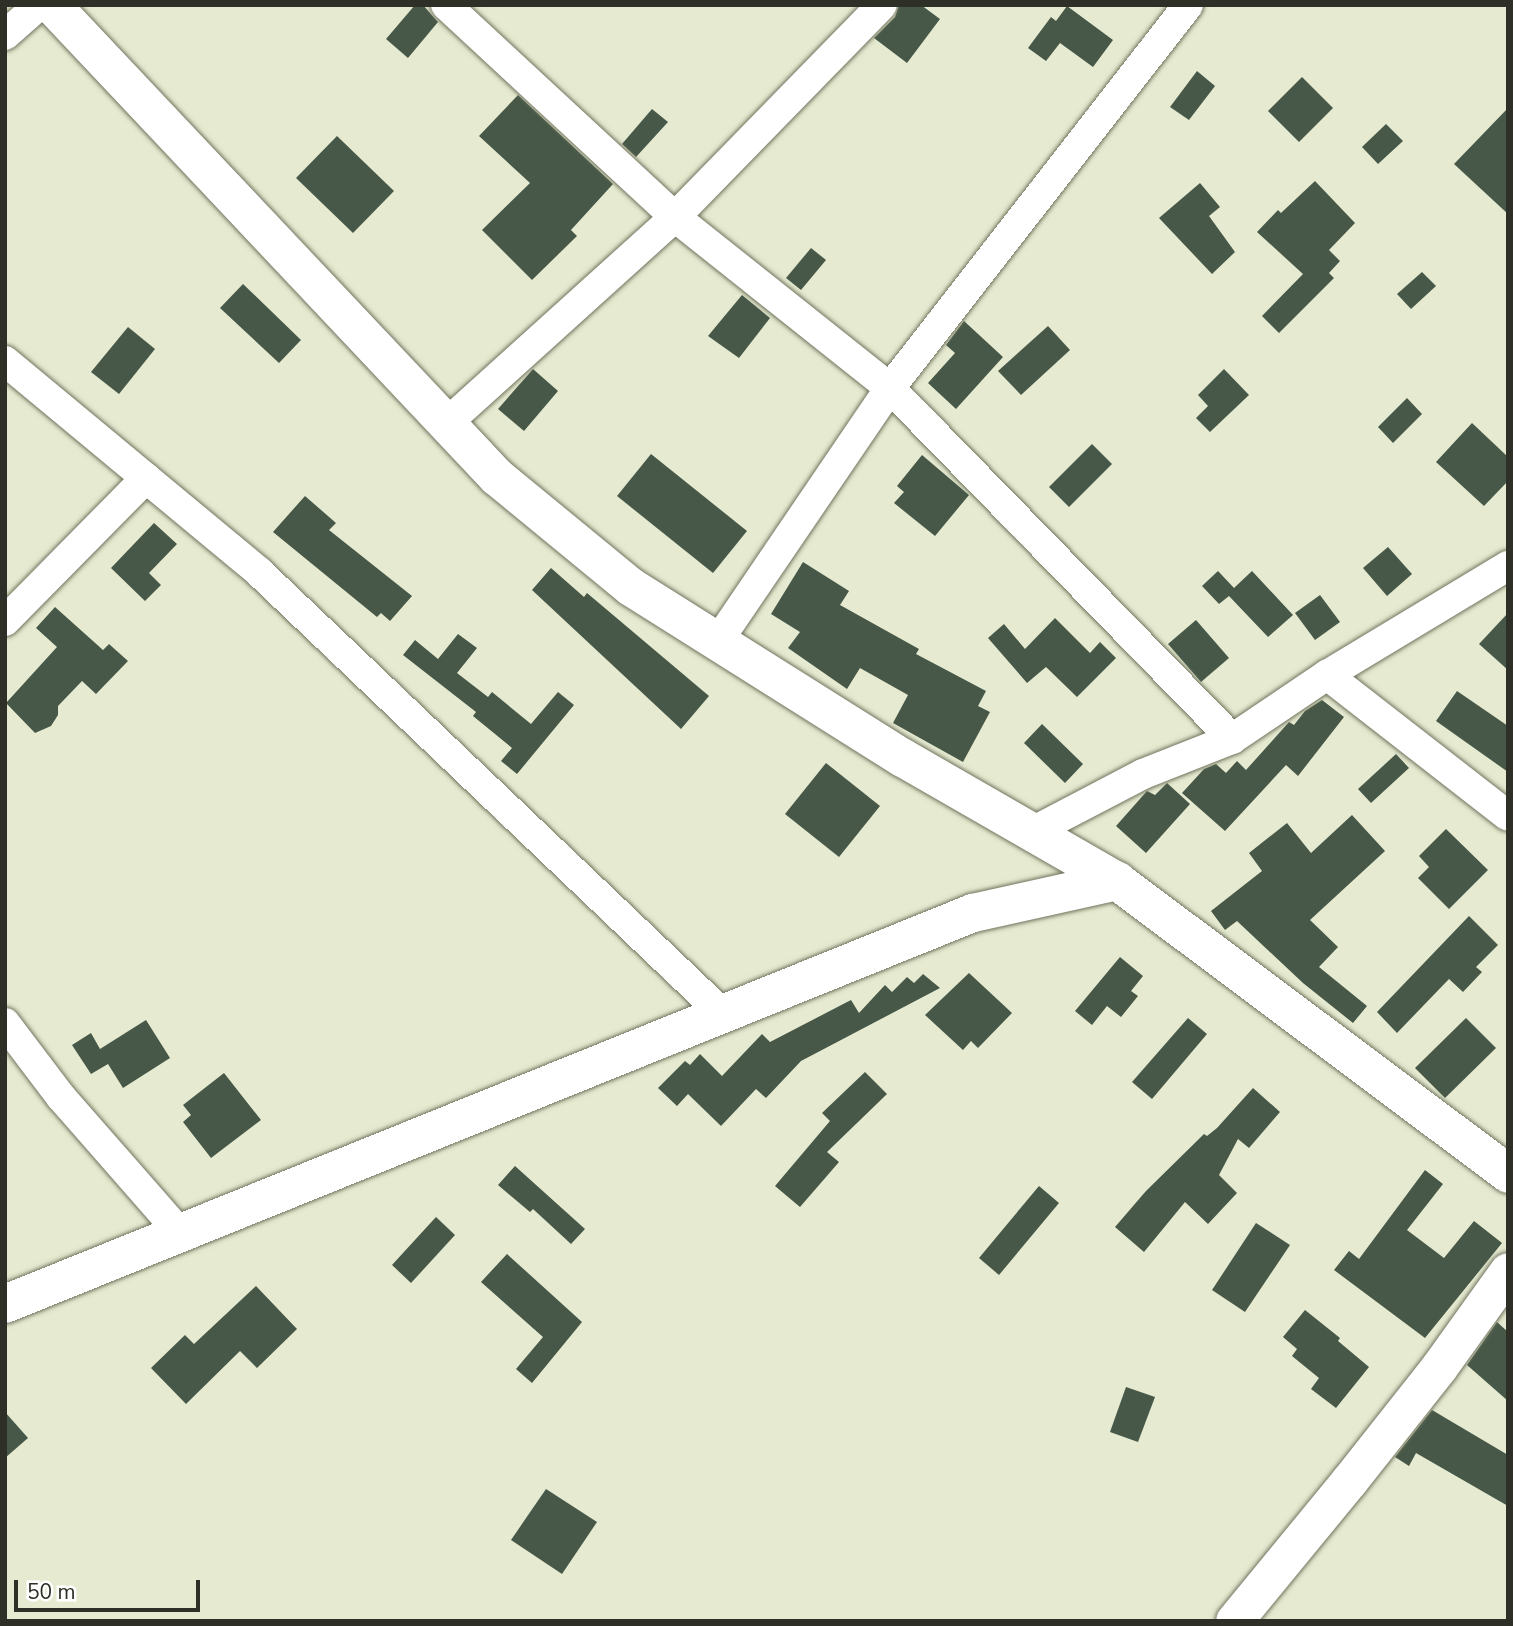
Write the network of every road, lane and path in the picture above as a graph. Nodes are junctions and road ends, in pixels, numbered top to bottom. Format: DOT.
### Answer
graph roads {
  1 [pos="39,5"];
  2 [pos="51,5"];
  3 [pos="446,5"];
  4 [pos="882,5"];
  5 [pos="1188,5"];
  6 [pos="5,34"];
  7 [pos="675,217"];
  8 [pos="5,361"];
  9 [pos="890,388"];
  10 [pos="448,422"];
  11 [pos="146,478"];
  12 [pos="1508,565"];
  13 [pos="5,621"];
  14 [pos="718,641"];
  15 [pos="1326,675"];
  16 [pos="1232,739"];
  17 [pos="1508,817"];
  18 [pos="1032,832"];
  19 [pos="1117,881"];
  20 [pos="723,1014"];
  21 [pos="5,1023"];
  22 [pos="1508,1174"];
  23 [pos="180,1233"];
  24 [pos="1508,1271"];
  25 [pos="5,1304"];
  26 [pos="1234,1621"];
  1 -- 6 [label="street"];
  2 -- 10 [label="main road"];
  3 -- 7 [label="street"];
  4 -- 7 [label="street"];
  5 -- 9 [label="street"];
  7 -- 9 [label="street"];
  7 -- 10 [label="street"];
  8 -- 11 [label="street"];
  9 -- 14 [label="street"];
  9 -- 16 [label="street"];
  10 -- 14 [label="main road"];
  11 -- 13 [label="street"];
  11 -- 20 [label="street"];
  12 -- 15 [label="street"];
  14 -- 18 [label="main road"];
  15 -- 16 [label="street"];
  15 -- 17 [label="street"];
  16 -- 18 [label="street"];
  18 -- 19 [label="main road"];
  19 -- 20 [label="main road"];
  19 -- 22 [label="main road"];
  20 -- 23 [label="main road"];
  21 -- 23 [label="street"];
  23 -- 25 [label="main road"];
  24 -- 26 [label="street"];
}
